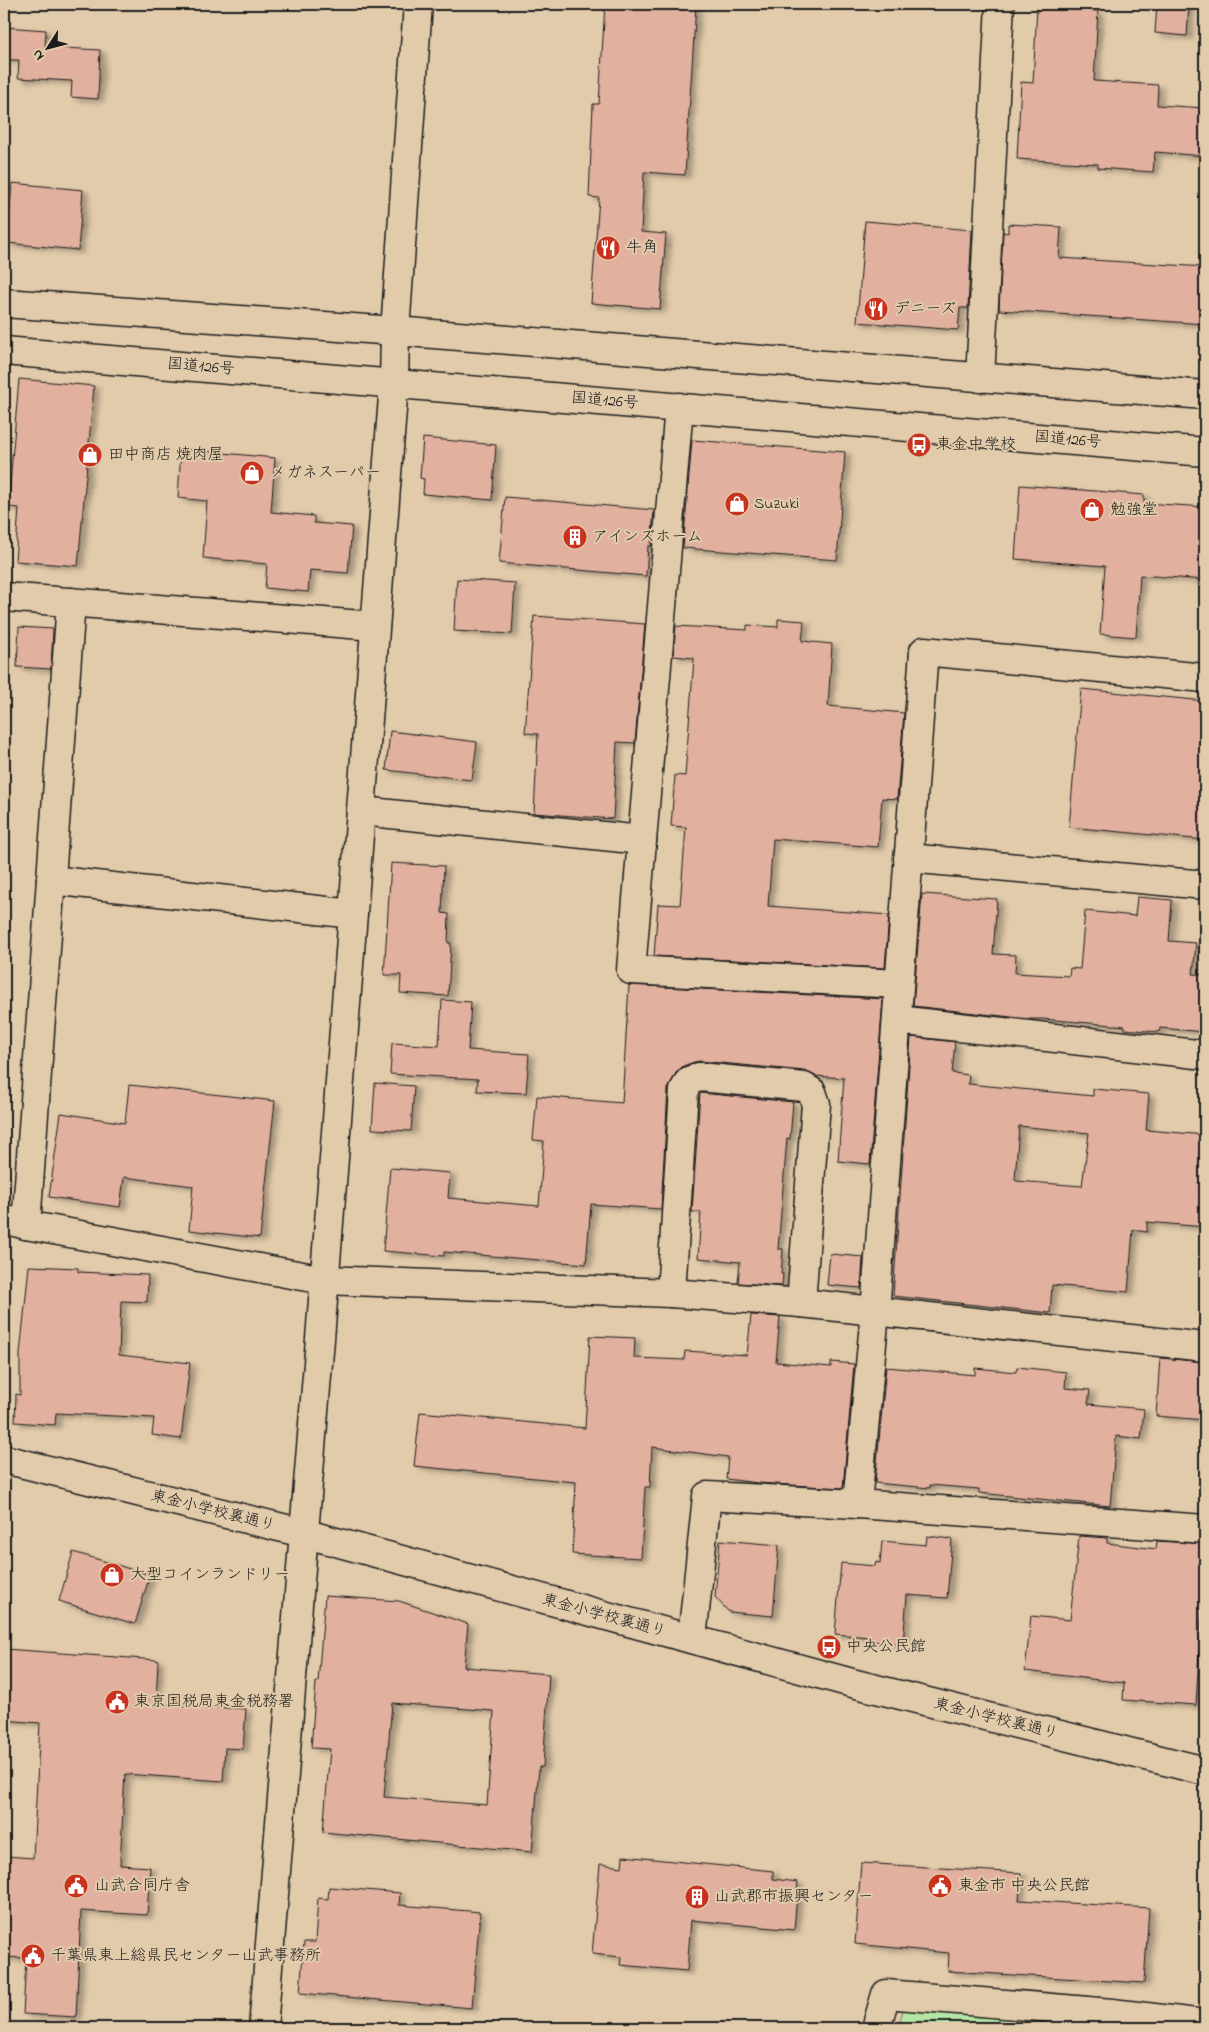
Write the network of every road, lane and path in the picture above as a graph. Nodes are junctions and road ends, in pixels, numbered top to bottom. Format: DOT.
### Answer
graph roads {
  1 [pos="418,4"];
  2 [pos="1000,4"];
  3 [pos="4,303"];
  4 [pos="396,331"];
  5 [pos="4,351"];
  6 [pos="980,378"];
  7 [pos="394,384"];
  8 [pos="1205,395"];
  9 [pos="679,407"];
  10 [pos="1205,452"];
  11 [pos="4,597"];
  12 [pos="70,602"];
  13 [pos="375,626"];
  14 [pos="1205,678"];
  15 [pos="361,811"];
  16 [pos="642,840"];
  17 [pos="908,858"];
  18 [pos="51,880"];
  19 [pos="1205,885"];
  20 [pos="353,914"];
  21 [pos="899,984"];
  22 [pos="897,1020"];
  23 [pos="1205,1055"];
  24 [pos="15,1222"];
  25 [pos="324,1280"];
  26 [pos="671,1294"];
  27 [pos="801,1303"];
  28 [pos="875,1312"];
  29 [pos="1205,1348"];
  30 [pos="4,1459"];
  31 [pos="857,1504"];
  32 [pos="1205,1529"];
  33 [pos="304,1533"];
  34 [pos="692,1640"];
  35 [pos="1205,1771"];
  36 [pos="1205,2024"];
  37 [pos="263,2028"];
  38 [pos="876,2028"];
  1 -- 4 [label="main road"];
  2 -- 6 [label="main road"];
  3 -- 4 [label="main road"];
  4 -- 6 [label="main road"];
  4 -- 7 [label="main road"];
  5 -- 7 [label="main road, 国道126号"];
  6 -- 8 [label="main road"];
  7 -- 9 [label="main road, 国道126号"];
  7 -- 13 [label="main road"];
  9 -- 10 [label="main road, 国道126号"];
  9 -- 16 [label="main road"];
  11 -- 12 [label="main road"];
  12 -- 13 [label="main road"];
  12 -- 18 [label="main road"];
  13 -- 15 [label="main road"];
  14 -- 17 [label="main road"];
  15 -- 16 [label="main road"];
  15 -- 20 [label="main road"];
  16 -- 21 [label="main road"];
  17 -- 19 [label="main road"];
  17 -- 21 [label="main road"];
  18 -- 20 [label="main road"];
  18 -- 24 [label="main road"];
  20 -- 25 [label="main road"];
  21 -- 22 [label="main road"];
  22 -- 23 [label="main road"];
  22 -- 28 [label="main road"];
  24 -- 25 [label="main road"];
  25 -- 26 [label="main road"];
  25 -- 33 [label="main road"];
  26 -- 27 [label="main road"];
  26 -- 27 [label="main road"];
  27 -- 28 [label="main road"];
  28 -- 29 [label="main road"];
  28 -- 31 [label="main road"];
  30 -- 33 [label="main road, 東金小学校裏通り"];
  31 -- 32 [label="main road"];
  31 -- 34 [label="main road"];
  33 -- 34 [label="main road, 東金小学校裏通り"];
  33 -- 37 [label="main road"];
  34 -- 35 [label="main road, 東金小学校裏通り"];
  36 -- 38 [label="main road"];
}
